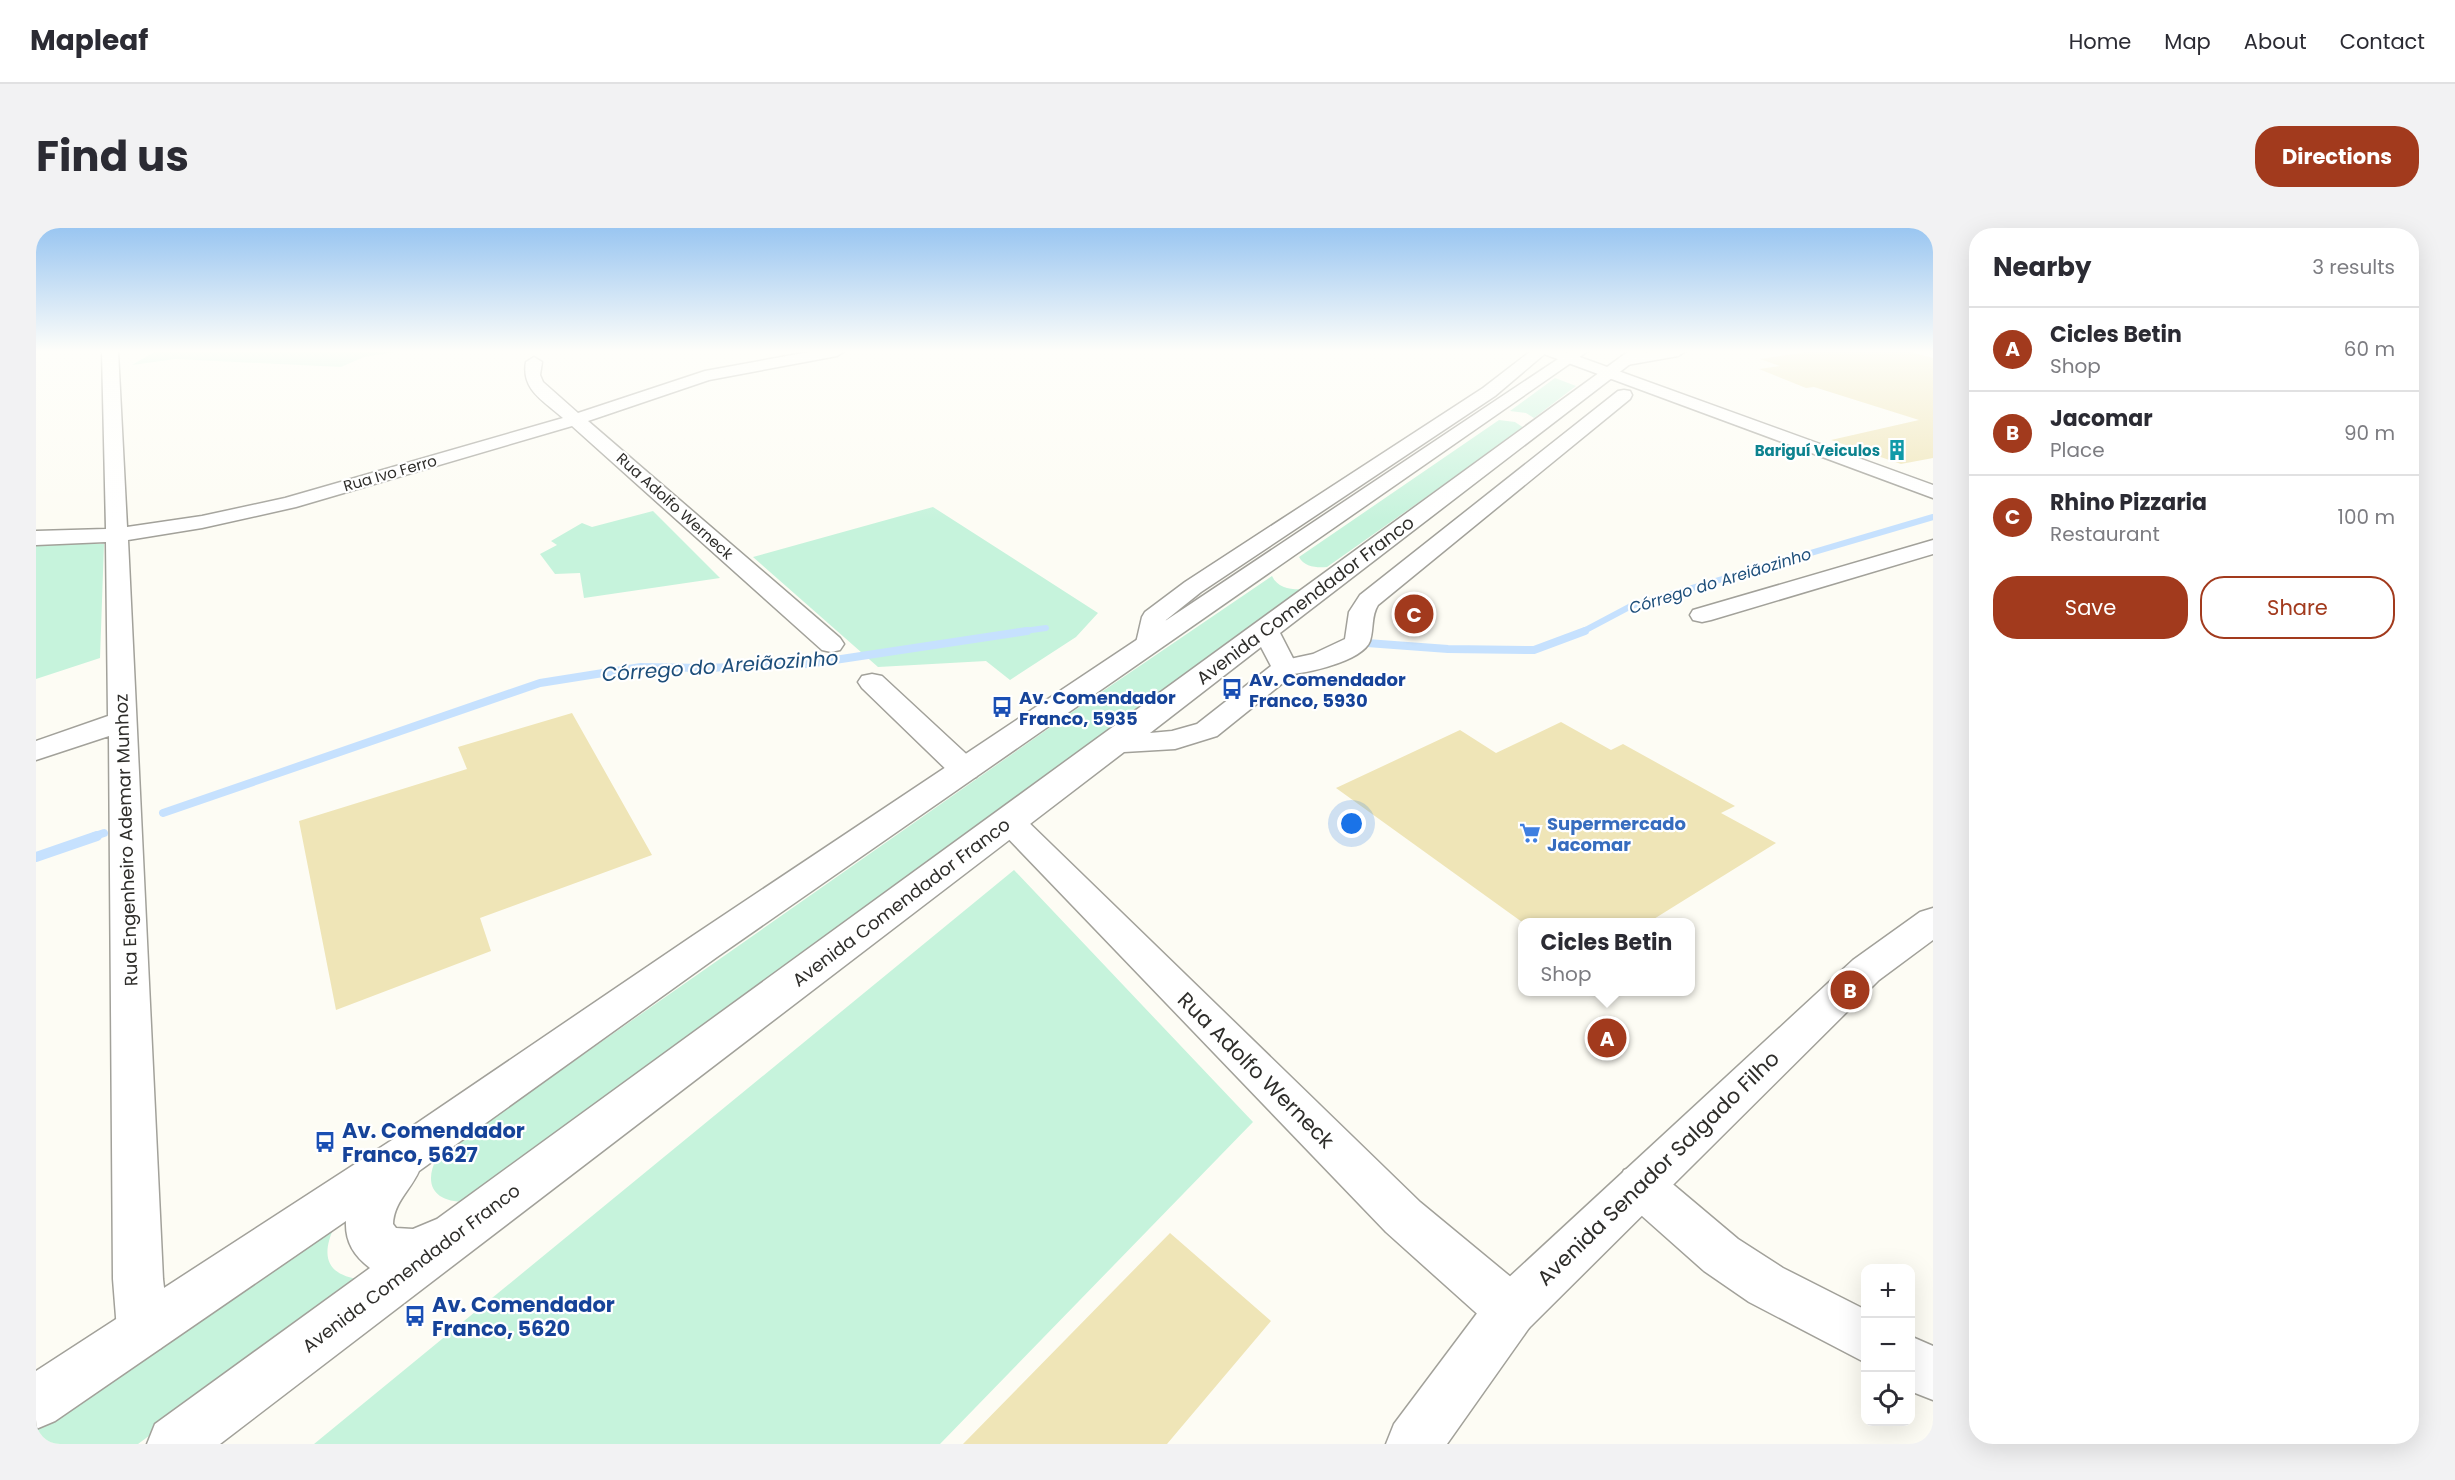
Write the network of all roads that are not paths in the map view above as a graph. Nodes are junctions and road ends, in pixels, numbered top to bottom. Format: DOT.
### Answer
graph roads {
  1 [pos="112,408"];
  2 [pos="564,408"];
  3 [pos="611,408"];
  4 [pos="1465,408"];
  5 [pos="1496,408"];
  6 [pos="1548,408"];
  7 [pos="1608,408"];
  8 [pos="1704,408"];
  9 [pos="1488,413"];
  10 [pos="578,419"];
  11 [pos="1524,421"];
  12 [pos="1933,492"];
  13 [pos="117,535"];
  14 [pos="36,538"];
  15 [pos="1933,548"];
  16 [pos="1284,572"];
  17 [pos="1330,581"];
  18 [pos="1702,615"];
  19 [pos="1265,630"];
  20 [pos="1149,643"];
  21 [pos="831,644"];
  22 [pos="1285,668"];
  23 [pos="872,682"];
  24 [pos="123,721"];
  25 [pos="1112,744"];
  26 [pos="36,751"];
  27 [pos="965,770"];
  28 [pos="1009,821"];
  29 [pos="1933,921"];
  30 [pos="408,1154"];
  31 [pos="1640,1185"];
  32 [pos="456,1235"];
  33 [pos="1511,1310"];
  34 [pos="143,1330"];
  35 [pos="1861,1335"];
  36 [pos="1915,1364"];
  37 [pos="1933,1374"];
  38 [pos="36,1402"];
  39 [pos="175,1444"];
  40 [pos="1414,1444"];
  1 -- 13 [label="main road, Rua Engenheiro Ademar Munhoz"];
  2 -- 10 [label="main road, Rua Adolfo Werneck"];
  3 -- 10 [label="main road, Rua Ivo Ferro"];
  4 -- 20 [label="main road"];
  5 -- 9 [label="main road"];
  6 -- 11 [label="main road, Avenida Comendador Franco"];
  7 -- 22 [label="main road, Avenida Comendador Franco"];
  8 -- 12 [label="main road"];
  9 -- 11 [label="main road"];
  9 -- 16 [label="main road"];
  10 -- 13 [label="main road, Rua Ivo Ferro"];
  10 -- 21 [label="main road, Rua Adolfo Werneck"];
  11 -- 17 [label="main road, Avenida Comendador Franco"];
  13 -- 14 [label="main road, Rua Ivo Ferro"];
  13 -- 24 [label="main road, Rua Engenheiro Ademar Munhoz"];
  15 -- 18 [label="main road"];
  16 -- 17 [label="main road"];
  16 -- 20 [label="main road"];
  17 -- 19 [label="main road, Avenida Comendador Franco"];
  19 -- 22 [label="main road"];
  19 -- 25 [label="main road, Avenida Comendador Franco"];
  20 -- 27 [label="main road"];
  22 -- 25 [label="main road"];
  23 -- 27 [label="main road"];
  24 -- 26 [label="main road"];
  24 -- 34 [label="main road, Rua Engenheiro Ademar Munhoz"];
  25 -- 28 [label="main road, Avenida Comendador Franco"];
  27 -- 30 [label="main road"];
  28 -- 32 [label="main road, Avenida Comendador Franco"];
  28 -- 33 [label="main road, Rua Adolfo Werneck"];
  29 -- 31 [label="main road, Avenida Senador Salgado Filho"];
  30 -- 32 [label="main road"];
  30 -- 34 [label="main road"];
  31 -- 33 [label="main road, Avenida Senador Salgado Filho"];
  31 -- 35 [label="main road"];
  32 -- 39 [label="main road, Avenida Comendador Franco"];
  33 -- 40 [label="main road, Avenida Senador Salgado Filho"];
  34 -- 38 [label="main road"];
  36 -- 37 [label="main road"];
}
